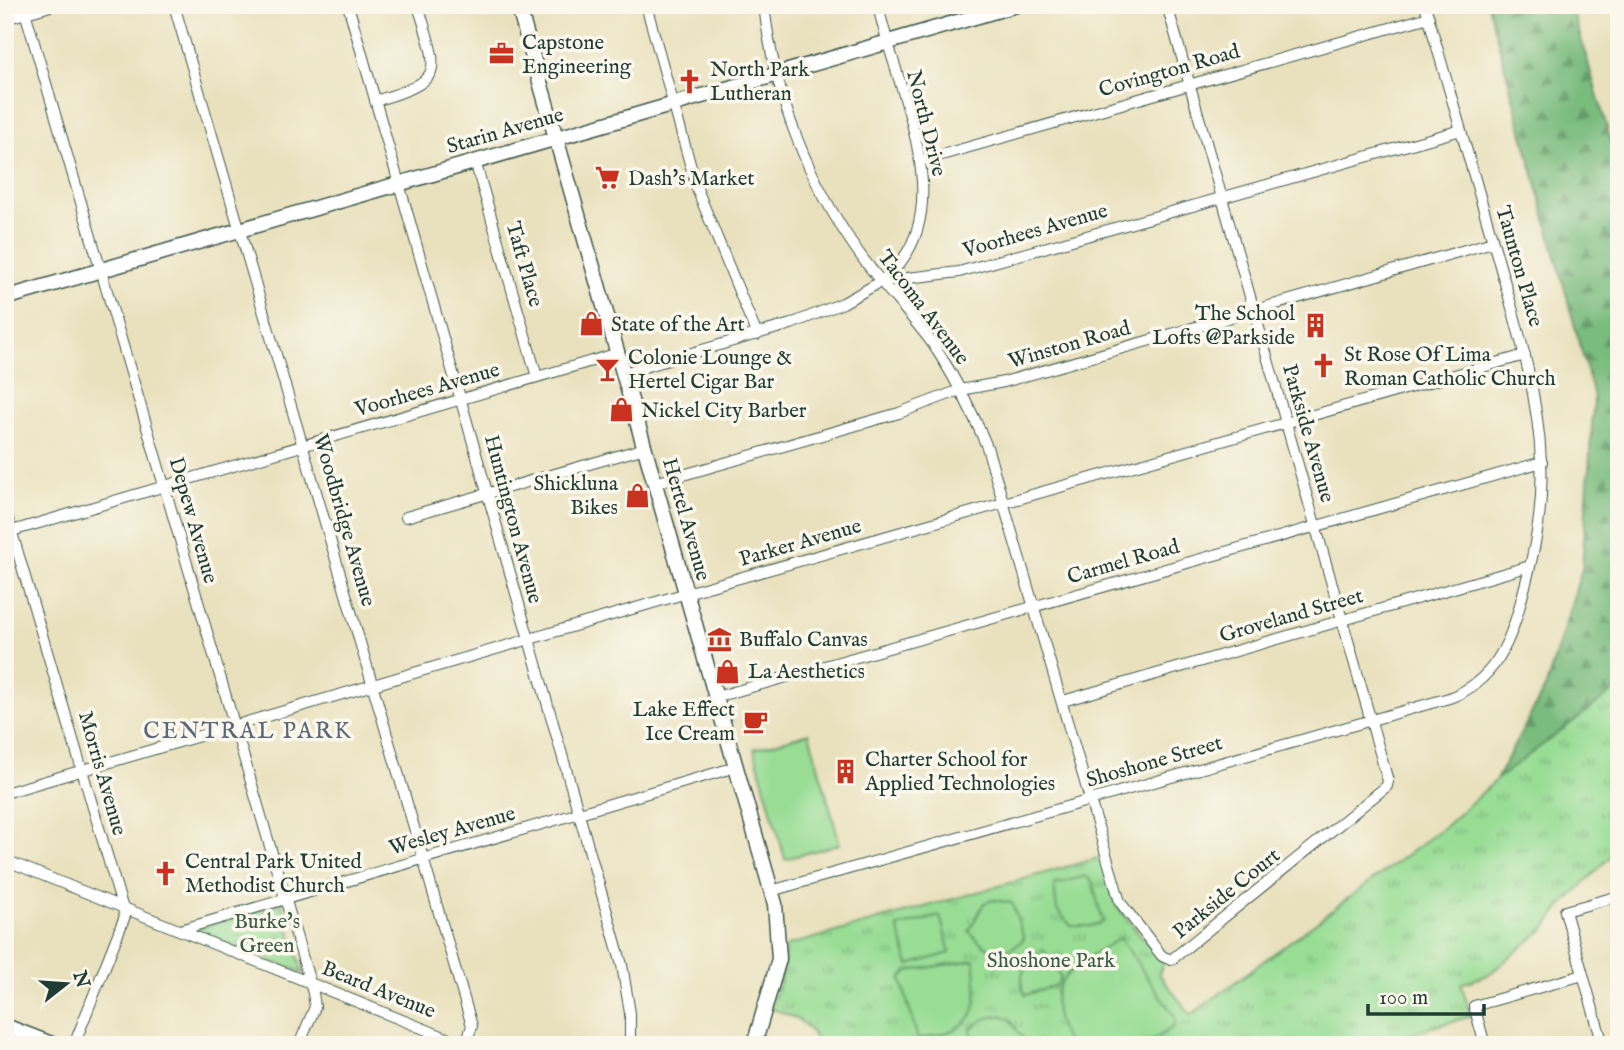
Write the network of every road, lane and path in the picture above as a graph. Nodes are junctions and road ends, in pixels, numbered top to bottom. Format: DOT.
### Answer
graph roads {
  1 [pos="54,5"];
  2 [pos="174,5"];
  3 [pos="348,5"];
  4 [pos="418,5"];
  5 [pos="518,5"];
  6 [pos="646,5"];
  7 [pos="764,5"];
  8 [pos="878,5"];
  9 [pos="1016,5"];
  10 [pos="1167,5"];
  11 [pos="1425,5"];
  12 [pos="25,9"];
  13 [pos="1429,17"];
  14 [pos="5,19"];
  15 [pos="887,43"];
  16 [pos="776,74"];
  17 [pos="1189,85"];
  18 [pos="375,101"];
  19 [pos="671,104"];
  20 [pos="1461,130"];
  21 [pos="556,138"];
  22 [pos="475,161"];
  23 [pos="920,161"];
  24 [pos="399,183"];
  25 [pos="1222,198"];
  26 [pos="240,228"];
  27 [pos="1493,242"];
  28 [pos="100,269"];
  29 [pos="882,281"];
  30 [pos="5,298"];
  31 [pos="1254,311"];
  32 [pos="757,335"];
  33 [pos="618,353"];
  34 [pos="1525,355"];
  35 [pos="624,373"];
  36 [pos="537,377"];
  37 [pos="960,390"];
  38 [pos="461,400"];
  39 [pos="1286,422"];
  40 [pos="303,446"];
  41 [pos="645,448"];
  42 [pos="1542,462"];
  43 [pos="655,483"];
  44 [pos="164,486"];
  45 [pos="486,494"];
  46 [pos="1005,503"];
  47 [pos="5,509"];
  48 [pos="406,517"];
  49 [pos="1316,526"];
  50 [pos="8,532"];
  51 [pos="1530,566"];
  52 [pos="687,594"];
  53 [pos="1035,606"];
  54 [pos="1343,621"];
  55 [pos="527,642"];
  56 [pos="373,686"];
  57 [pos="1466,691"];
  58 [pos="716,697"];
  59 [pos="1063,701"];
  60 [pos="1371,720"];
  61 [pos="234,726"];
  62 [pos="736,767"];
  63 [pos="82,770"];
  64 [pos="1384,789"];
  65 [pos="5,793"];
  66 [pos="1091,799"];
  67 [pos="578,813"];
  68 [pos="423,858"];
  69 [pos="5,860"];
  70 [pos="771,891"];
  71 [pos="1619,896"];
  72 [pos="285,898"];
  73 [pos="122,905"];
  74 [pos="180,930"];
  75 [pos="1583,975"];
  76 [pos="310,982"];
  77 [pos="5,1026"];
  78 [pos="54,1045"];
  79 [pos="74,1045"];
  80 [pos="299,1045"];
  81 [pos="465,1045"];
  82 [pos="630,1045"];
  83 [pos="754,1045"];
  84 [pos="1485,1045"];
  85 [pos="1603,1045"];
  1 -- 12 [label="street"];
  2 -- 26 [label="street, Woodbridge Avenue"];
  3 -- 18 [label="street, Huntington Avenue"];
  4 -- 18 [label="street"];
  5 -- 21 [label="street, Hertel Avenue"];
  6 -- 19 [label="street"];
  7 -- 16 [label="street, Tacoma Avenue"];
  8 -- 15 [label="street, North Drive"];
  9 -- 15 [label="street, Starin Avenue"];
  10 -- 17 [label="street, Parkside Avenue"];
  11 -- 13 [label="street, Taunton Place"];
  12 -- 14 [label="street"];
  12 -- 28 [label="street, Depew Avenue"];
  13 -- 17 [label="street, Covington Road"];
  13 -- 20 [label="street, Taunton Place"];
  15 -- 16 [label="street, Starin Avenue"];
  15 -- 23 [label="street, North Drive"];
  16 -- 19 [label="street, Starin Avenue"];
  16 -- 29 [label="street, Tacoma Avenue"];
  17 -- 23 [label="street, Covington Road"];
  17 -- 25 [label="street, Parkside Avenue"];
  18 -- 24 [label="street, Huntington Avenue"];
  19 -- 21 [label="street, Starin Avenue"];
  19 -- 32 [label="street"];
  20 -- 25 [label="street, Voorhees Avenue"];
  20 -- 27 [label="street, Taunton Place"];
  21 -- 22 [label="street, Starin Avenue"];
  21 -- 33 [label="street, Hertel Avenue"];
  22 -- 24 [label="street, Starin Avenue"];
  22 -- 36 [label="street, Taft Place"];
  23 -- 29 [label="street, North Drive"];
  24 -- 26 [label="street, Starin Avenue"];
  24 -- 38 [label="street, Huntington Avenue"];
  25 -- 29 [label="street, Voorhees Avenue"];
  25 -- 31 [label="street, Parkside Avenue"];
  26 -- 28 [label="street, Starin Avenue"];
  26 -- 40 [label="street, Woodbridge Avenue"];
  27 -- 31 [label="street, Winston Road"];
  27 -- 34 [label="street, Taunton Place"];
  28 -- 30 [label="street, Starin Avenue"];
  28 -- 44 [label="street, Depew Avenue"];
  29 -- 32 [label="street, Voorhees Avenue"];
  29 -- 37 [label="street, Tacoma Avenue"];
  31 -- 37 [label="street, Winston Road"];
  31 -- 39 [label="street, Parkside Avenue"];
  32 -- 35 [label="street, Voorhees Avenue"];
  33 -- 35 [label="street, Hertel Avenue"];
  33 -- 36 [label="street, Voorhees Avenue"];
  34 -- 39 [label="street, Parker Avenue"];
  34 -- 42 [label="street, Taunton Place"];
  35 -- 41 [label="street, Hertel Avenue"];
  36 -- 38 [label="street, Voorhees Avenue"];
  37 -- 43 [label="street, Winston Road"];
  37 -- 46 [label="street, Tacoma Avenue"];
  38 -- 40 [label="street, Voorhees Avenue"];
  38 -- 45 [label="street, Huntington Avenue"];
  39 -- 46 [label="street, Parker Avenue"];
  39 -- 49 [label="street, Parkside Avenue"];
  40 -- 44 [label="street, Voorhees Avenue"];
  40 -- 56 [label="street, Woodbridge Avenue"];
  41 -- 43 [label="street, Hertel Avenue"];
  41 -- 45 [label="street"];
  42 -- 49 [label="street, Carmel Road"];
  42 -- 51 [label="street, Taunton Place"];
  43 -- 52 [label="street, Hertel Avenue"];
  44 -- 50 [label="street, Voorhees Avenue"];
  44 -- 61 [label="street, Depew Avenue"];
  45 -- 48 [label="street"];
  45 -- 55 [label="street, Huntington Avenue"];
  46 -- 52 [label="street, Parker Avenue"];
  46 -- 53 [label="street, Tacoma Avenue"];
  47 -- 50 [label="street, Morris Avenue"];
  49 -- 53 [label="street, Carmel Road"];
  49 -- 54 [label="street, Parkside Avenue"];
  50 -- 63 [label="street, Morris Avenue"];
  51 -- 54 [label="street, Groveland Street"];
  51 -- 57 [label="street, Taunton Place"];
  52 -- 55 [label="street, Parker Avenue"];
  52 -- 58 [label="street, Hertel Avenue"];
  53 -- 58 [label="street, Carmel Road"];
  53 -- 59 [label="street, Tacoma Avenue"];
  54 -- 59 [label="street, Groveland Street"];
  54 -- 60 [label="street, Parkside Avenue"];
  55 -- 56 [label="street, Parker Avenue"];
  55 -- 67 [label="street, Huntington Avenue"];
  56 -- 61 [label="street, Parker Avenue"];
  56 -- 68 [label="street, Woodbridge Avenue"];
  57 -- 60 [label="street, Shoshone Street"];
  58 -- 62 [label="street, Hertel Avenue"];
  59 -- 66 [label="street, Tacoma Avenue"];
  60 -- 64 [label="street, Parkside Avenue"];
  60 -- 66 [label="street, Shoshone Street"];
  61 -- 63 [label="street, Parker Avenue"];
  61 -- 72 [label="street, Depew Avenue"];
  62 -- 67 [label="street, Wesley Avenue"];
  62 -- 70 [label="street, Hertel Avenue"];
  63 -- 65 [label="street, Parker Avenue"];
  63 -- 73 [label="street, Morris Avenue"];
  64 -- 66 [label="street, Parkside Court"];
  66 -- 70 [label="street, Shoshone Street"];
  67 -- 68 [label="street, Wesley Avenue"];
  67 -- 82 [label="street, Huntington Avenue"];
  68 -- 72 [label="street, Wesley Avenue"];
  68 -- 81 [label="street, Woodbridge Avenue"];
  69 -- 73 [label="street, Beard Avenue"];
  70 -- 83 [label="street, Hertel Avenue"];
  71 -- 75 [label="street"];
  72 -- 74 [label="street, Wesley Avenue"];
  72 -- 76 [label="street, Depew Avenue"];
  73 -- 74 [label="street, Beard Avenue"];
  73 -- 79 [label="street, Morris Avenue"];
  74 -- 76 [label="street, Beard Avenue"];
  75 -- 84 [label="street"];
  75 -- 85 [label="street"];
  76 -- 80 [label="street, Depew Avenue"];
  76 -- 81 [label="street, Beard Avenue"];
  77 -- 78 [label="street"];
}
